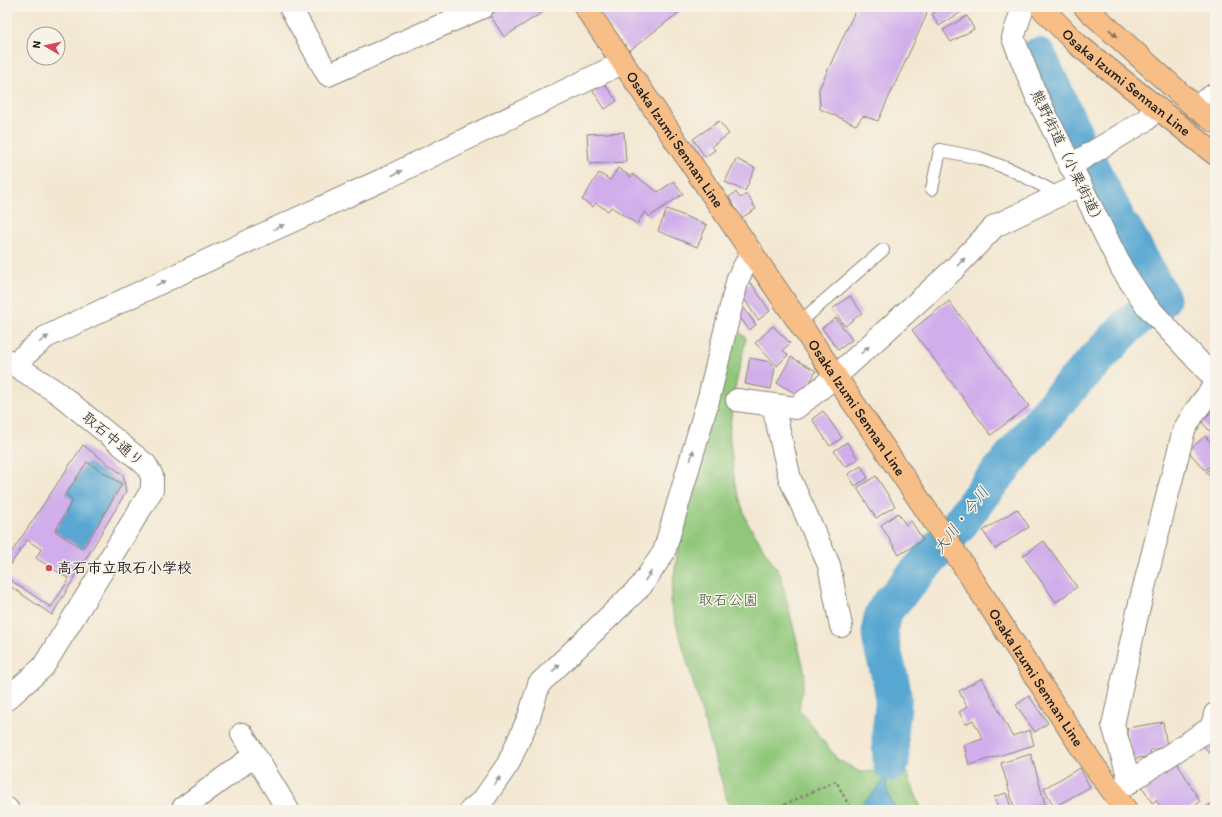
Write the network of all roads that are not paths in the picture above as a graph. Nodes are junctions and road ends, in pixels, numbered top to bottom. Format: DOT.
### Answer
graph roads {
  1 [pos="290,7"];
  2 [pos="484,7"];
  3 [pos="585,7"];
  4 [pos="1023,7"];
  5 [pos="1041,7"];
  6 [pos="1084,7"];
  7 [pos="442,15"];
  8 [pos="622,63"];
  9 [pos="1215,94"];
  10 [pos="1156,107"];
  11 [pos="1195,107"];
  12 [pos="1215,122"];
  13 [pos="1215,154"];
  14 [pos="1070,166"];
  15 [pos="1080,185"];
  16 [pos="932,189"];
  17 [pos="1060,195"];
  18 [pos="883,250"];
  19 [pos="752,252"];
  20 [pos="800,322"];
  21 [pos="11,362"];
  22 [pos="836,376"];
  23 [pos="1215,379"];
  24 [pos="1215,385"];
  25 [pos="737,400"];
  26 [pos="773,405"];
  27 [pos="841,626"];
  28 [pos="7,698"];
  29 [pos="1215,717"];
  30 [pos="242,734"];
  31 [pos="254,755"];
  32 [pos="1121,787"];
  33 [pos="183,808"];
  34 [pos="288,810"];
  35 [pos="471,810"];
  36 [pos="1126,810"];
  1 -- 7 [label="street"];
  2 -- 7 [label="street"];
  3 -- 8 [label="main road, Osaka Izumi Sennan Line"];
  4 -- 14 [label="street, 熊野街道（小栗街道）"];
  5 -- 10 [label="main road, Osaka Izumi Sennan Line"];
  6 -- 11 [label="main road, Osaka Izumi Sennan Line, one-way"];
  8 -- 19 [label="main road, Osaka Izumi Sennan Line"];
  21 -- 8 [label="street, one-way"];
  9 -- 11 [label="street"];
  10 -- 13 [label="main road, Osaka Izumi Sennan Line"];
  10 -- 14 [label="street"];
  11 -- 12 [label="main road, Osaka Izumi Sennan Line"];
  14 -- 15 [label="street, 熊野街道（小栗街道）"];
  15 -- 17 [label="street"];
  15 -- 23 [label="street, 熊野街道（小栗街道）"];
  16 -- 17 [label="lane"];
  22 -- 17 [label="street, one-way"];
  18 -- 20 [label="lane"];
  19 -- 20 [label="main road, Osaka Izumi Sennan Line"];
  35 -- 19 [label="street, one-way"];
  20 -- 22 [label="main road, Osaka Izumi Sennan Line"];
  21 -- 28 [label="street, 取石中通り"];
  22 -- 26 [label="street"];
  22 -- 32 [label="main road, Osaka Izumi Sennan Line"];
  24 -- 32 [label="street"];
  25 -- 26 [label="street"];
  26 -- 27 [label="street"];
  29 -- 32 [label="street"];
  30 -- 31 [label="street"];
  31 -- 33 [label="street"];
  31 -- 34 [label="street"];
  32 -- 36 [label="main road, Osaka Izumi Sennan Line"];
}
